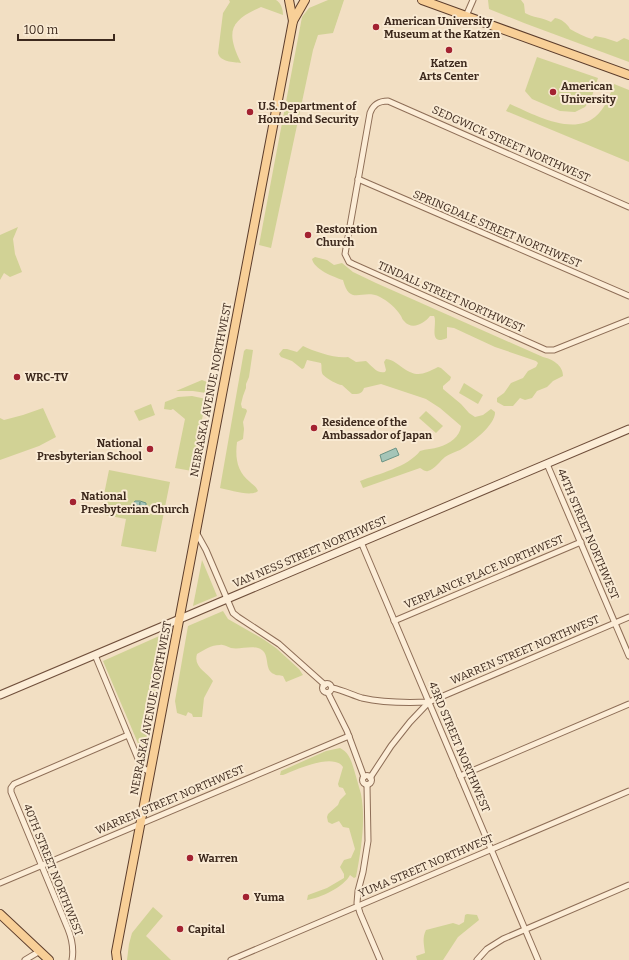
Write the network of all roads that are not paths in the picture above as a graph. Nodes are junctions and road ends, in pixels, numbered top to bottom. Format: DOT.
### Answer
graph roads {
  1 [pos="289,0"];
  2 [pos="305,0"];
  3 [pos="422,0"];
  4 [pos="473,0"];
  5 [pos="466,16"];
  6 [pos="293,21"];
  7 [pos="629,75"];
  8 [pos="358,180"];
  9 [pos="629,207"];
  10 [pos="629,296"];
  11 [pos="629,320"];
  12 [pos="629,429"];
  13 [pos="548,464"];
  14 [pos="196,532"];
  15 [pos="361,542"];
  16 [pos="580,542"];
  17 [pos="227,599"];
  18 [pos="629,617"];
  19 [pos="179,620"];
  20 [pos="394,621"];
  21 [pos="615,623"];
  22 [pos="95,655"];
  23 [pos="629,656"];
  24 [pos="325,684"];
  25 [pos="332,688"];
  26 [pos="328,693"];
  27 [pos="0,695"];
  28 [pos="429,702"];
  29 [pos="629,704"];
  30 [pos="128,735"];
  31 [pos="349,736"];
  32 [pos="150,771"];
  33 [pos="460,776"];
  34 [pos="364,777"];
  35 [pos="370,778"];
  36 [pos="367,785"];
  37 [pos="629,791"];
  38 [pos="140,824"];
  39 [pos="491,850"];
  40 [pos="42,866"];
  41 [pos="0,883"];
  42 [pos="629,885"];
  43 [pos="358,906"];
  44 [pos="0,914"];
  45 [pos="525,929"];
  46 [pos="40,951"];
  47 [pos="117,956"];
  48 [pos="25,960"];
  49 [pos="49,960"];
  50 [pos="72,960"];
  51 [pos="111,960"];
  52 [pos="231,960"];
  53 [pos="380,960"];
  54 [pos="477,960"];
  55 [pos="538,960"];
  1 -- 6 [label="main road, NEBRASKA AVENUE NORTHWEST"];
  2 -- 6 [label="main road, NEBRASKA AVENUE NORTHWEST"];
  3 -- 5 [label="main road"];
  4 -- 5 [label="street"];
  5 -- 7 [label="main road"];
  6 -- 14 [label="main road, NEBRASKA AVENUE NORTHWEST"];
  8 -- 9 [label="street, SEDGWICK STREET NORTHWEST"];
  8 -- 10 [label="street, SPRINGDALE STREET NORTHWEST"];
  8 -- 11 [label="street, TINDALL STREET NORTHWEST"];
  12 -- 13 [label="street, VAN NESS STREET NORTHWEST"];
  13 -- 15 [label="street, VAN NESS STREET NORTHWEST"];
  13 -- 16 [label="street, 44TH STREET NORTHWEST"];
  14 -- 17 [label="street"];
  14 -- 19 [label="main road, NEBRASKA AVENUE NORTHWEST"];
  15 -- 17 [label="street, VAN NESS STREET NORTHWEST"];
  15 -- 20 [label="street, 43RD STREET NORTHWEST"];
  16 -- 20 [label="street, VERPLANCK PLACE NORTHWEST"];
  16 -- 21 [label="street, 44TH STREET NORTHWEST"];
  17 -- 19 [label="street, VAN NESS STREET NORTHWEST"];
  17 -- 24 [label="street"];
  18 -- 21 [label="street, WARREN STREET NORTHWEST"];
  19 -- 22 [label="street, VAN NESS STREET NORTHWEST"];
  19 -- 32 [label="main road, NEBRASKA AVENUE NORTHWEST"];
  20 -- 28 [label="street, 43RD STREET NORTHWEST"];
  21 -- 23 [label="street, 44TH STREET NORTHWEST"];
  21 -- 28 [label="street, WARREN STREET NORTHWEST"];
  22 -- 27 [label="street, VAN NESS STREET NORTHWEST"];
  22 -- 30 [label="street"];
  24 -- 25 [label="street"];
  24 -- 26 [label="street"];
  25 -- 26 [label="street"];
  25 -- 28 [label="street, WARREN STREET NORTHWEST"];
  26 -- 31 [label="street"];
  28 -- 33 [label="street, 43RD STREET NORTHWEST"];
  28 -- 35 [label="street, WARREN STREET NORTHWEST"];
  29 -- 33 [label="street"];
  30 -- 32 [label="street"];
  30 -- 40 [label="street, 40TH STREET NORTHWEST"];
  31 -- 34 [label="street"];
  31 -- 38 [label="street, WARREN STREET NORTHWEST"];
  32 -- 38 [label="main road, NEBRASKA AVENUE NORTHWEST"];
  33 -- 39 [label="street, 43RD STREET NORTHWEST"];
  34 -- 35 [label="street"];
  34 -- 36 [label="street"];
  35 -- 36 [label="street"];
  36 -- 43 [label="street"];
  37 -- 39 [label="street, YUMA STREET NORTHWEST"];
  38 -- 40 [label="street, WARREN STREET NORTHWEST"];
  38 -- 47 [label="main road, NEBRASKA AVENUE NORTHWEST"];
  39 -- 43 [label="street, YUMA STREET NORTHWEST"];
  39 -- 45 [label="street, 43RD STREET NORTHWEST"];
  40 -- 41 [label="street, WARREN STREET NORTHWEST"];
  40 -- 50 [label="street, 40TH STREET NORTHWEST"];
  42 -- 45 [label="street"];
  43 -- 52 [label="street, YUMA STREET NORTHWEST"];
  43 -- 53 [label="street"];
  44 -- 46 [label="main road"];
  45 -- 54 [label="street"];
  45 -- 55 [label="street, 43RD STREET NORTHWEST"];
  46 -- 48 [label="street"];
  46 -- 49 [label="main road"];
  47 -- 51 [label="main road, NEBRASKA AVENUE NORTHWEST"];
}
